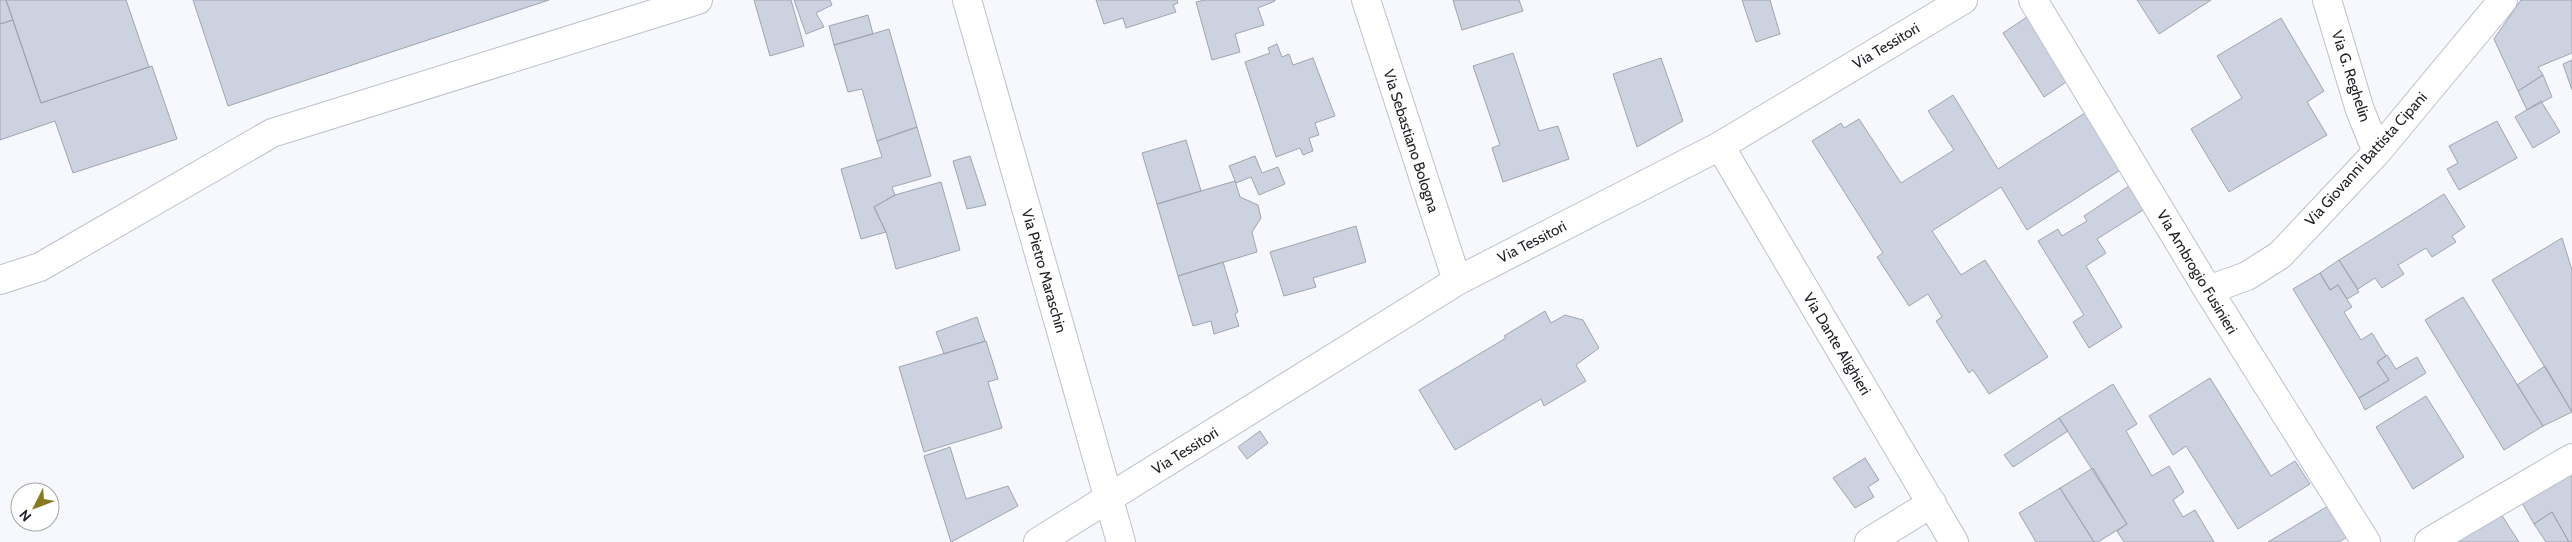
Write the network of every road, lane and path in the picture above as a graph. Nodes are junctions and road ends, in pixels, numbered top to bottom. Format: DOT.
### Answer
graph roads {
  1 [pos="698,0"];
  2 [pos="967,0"];
  3 [pos="1366,0"];
  4 [pos="1963,0"];
  5 [pos="2034,0"];
  6 [pos="2327,0"];
  7 [pos="2502,0"];
  8 [pos="1720,146"];
  9 [pos="2377,152"];
  10 [pos="0,280"];
  11 [pos="1457,281"];
  12 [pos="2208,290"];
  13 [pos="2572,458"];
  14 [pos="1109,498"];
  15 [pos="1932,503"];
  16 [pos="1038,542"];
  17 [pos="1121,542"];
  18 [pos="1869,542"];
  19 [pos="1954,542"];
  20 [pos="2366,542"];
  21 [pos="2428,542"];
  1 -- 10 [label="street"];
  2 -- 14 [label="street, Via Pietro Maraschin"];
  3 -- 11 [label="street, Via Sebastiano Bologna"];
  4 -- 8 [label="street, Via Tessitori"];
  5 -- 12 [label="street, Via Ambrogio Fusinieri"];
  6 -- 9 [label="street, Via G. Reghelin"];
  7 -- 9 [label="street, Via Giovanni Battista Cipani"];
  8 -- 11 [label="street, Via Tessitori"];
  8 -- 15 [label="street, Via Dante Alighieri"];
  9 -- 12 [label="street, Via Giovanni Battista Cipani"];
  11 -- 14 [label="street, Via Tessitori"];
  12 -- 20 [label="street, Via Ambrogio Fusinieri"];
  13 -- 21 [label="street"];
  14 -- 16 [label="street, Via Tessitori"];
  14 -- 17 [label="street, Via Pietro Maraschin"];
  15 -- 18 [label="street"];
  15 -- 19 [label="street, Via Dante Alighieri"];
}
